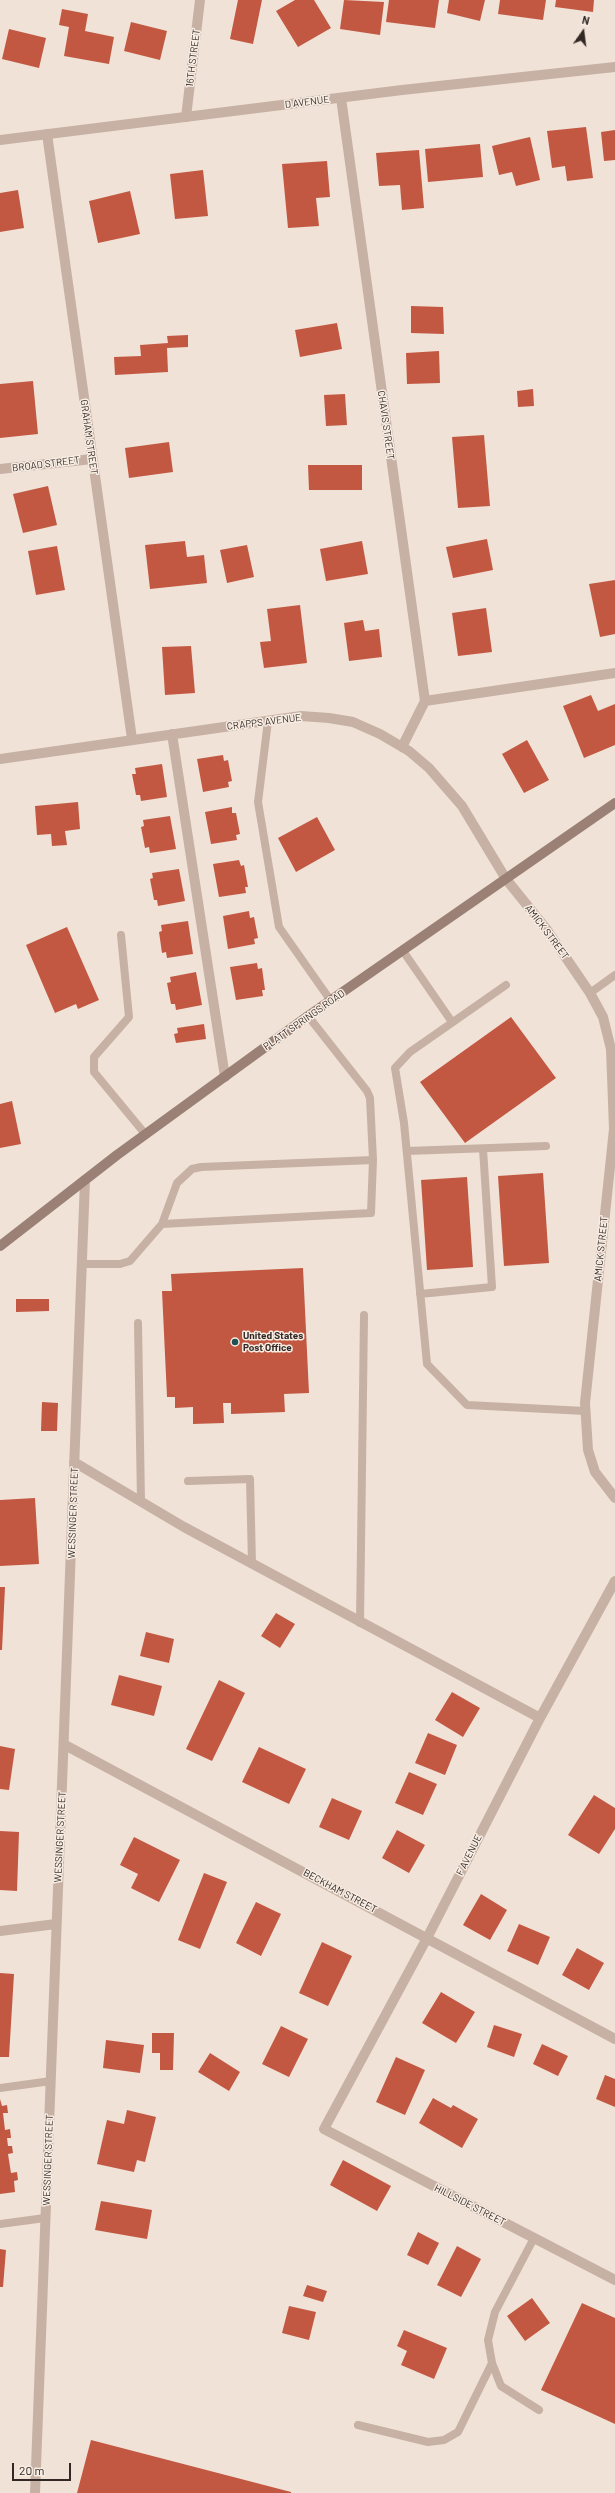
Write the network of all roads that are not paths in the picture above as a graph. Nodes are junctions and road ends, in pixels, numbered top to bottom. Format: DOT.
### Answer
graph roads {
  1 [pos="200,0"];
  2 [pos="615,67"];
  3 [pos="340,98"];
  4 [pos="186,117"];
  5 [pos="46,134"];
  6 [pos="0,140"];
  7 [pos="92,459"];
  8 [pos="0,470"];
  9 [pos="615,673"];
  10 [pos="425,701"];
  11 [pos="268,721"];
  12 [pos="172,734"];
  13 [pos="132,740"];
  14 [pos="402,747"];
  15 [pos="0,759"];
  16 [pos="615,803"];
  17 [pos="506,879"];
  18 [pos="121,935"];
  19 [pos="403,951"];
  20 [pos="615,975"];
  21 [pos="506,986"];
  22 [pos="590,993"];
  23 [pos="331,1001"];
  24 [pos="308,1016"];
  25 [pos="452,1022"];
  26 [pos="225,1077"];
  27 [pos="146,1134"];
  28 [pos="546,1146"];
  29 [pos="483,1149"];
  30 [pos="407,1151"];
  31 [pos="374,1160"];
  32 [pos="85,1180"];
  33 [pos="162,1224"];
  34 [pos="0,1246"];
  35 [pos="82,1264"];
  36 [pos="420,1294"];
  37 [pos="364,1315"];
  38 [pos="138,1323"];
  39 [pos="585,1411"];
  40 [pos="74,1462"];
  41 [pos="188,1481"];
  42 [pos="615,1498"];
  43 [pos="141,1502"];
  44 [pos="252,1564"];
  45 [pos="615,1582"];
  46 [pos="360,1623"];
  47 [pos="540,1718"];
  48 [pos="65,1745"];
  49 [pos="56,1924"];
  50 [pos="0,1932"];
  51 [pos="427,1938"];
  52 [pos="615,2039"];
  53 [pos="50,2081"];
  54 [pos="0,2088"];
  55 [pos="324,2129"];
  56 [pos="45,2218"];
  57 [pos="0,2224"];
  58 [pos="534,2238"];
  59 [pos="615,2280"];
  60 [pos="492,2363"];
  61 [pos="539,2410"];
  62 [pos="358,2425"];
  63 [pos="35,2493"];
  1 -- 4 [label="street, 16TH STREET"];
  2 -- 3 [label="street, D AVENUE"];
  3 -- 4 [label="street, D AVENUE"];
  3 -- 10 [label="street, CHAVIS STREET"];
  4 -- 5 [label="street, D AVENUE"];
  5 -- 6 [label="street, D AVENUE"];
  5 -- 7 [label="street, GRAHAM STREET"];
  7 -- 8 [label="street, BROAD STREET"];
  7 -- 13 [label="street, GRAHAM STREET"];
  9 -- 10 [label="street"];
  10 -- 14 [label="street"];
  11 -- 12 [label="street, CRAPPS AVENUE"];
  11 -- 14 [label="street, CRAPPS AVENUE"];
  11 -- 23 [label="lane"];
  12 -- 13 [label="street, CRAPPS AVENUE"];
  12 -- 26 [label="street"];
  13 -- 15 [label="street, CRAPPS AVENUE"];
  14 -- 17 [label="street, CRAPPS AVENUE"];
  16 -- 17 [label="main road, PLATT SPRINGS ROAD"];
  17 -- 19 [label="main road, PLATT SPRINGS ROAD"];
  17 -- 22 [label="street, AMICK STREET"];
  18 -- 27 [label="lane"];
  19 -- 23 [label="main road, PLATT SPRINGS ROAD"];
  19 -- 25 [label="lane"];
  20 -- 22 [label="lane"];
  21 -- 25 [label="lane"];
  22 -- 39 [label="street, AMICK STREET"];
  23 -- 24 [label="main road, PLATT SPRINGS ROAD"];
  24 -- 26 [label="main road, PLATT SPRINGS ROAD"];
  24 -- 31 [label="lane"];
  25 -- 30 [label="lane"];
  26 -- 27 [label="main road, PLATT SPRINGS ROAD"];
  27 -- 32 [label="main road, PLATT SPRINGS ROAD"];
  28 -- 29 [label="lane"];
  29 -- 30 [label="lane"];
  29 -- 36 [label="lane"];
  30 -- 36 [label="lane"];
  31 -- 33 [label="lane"];
  31 -- 33 [label="lane"];
  32 -- 34 [label="main road, PLATT SPRINGS ROAD"];
  32 -- 35 [label="street, WESSINGER STREET"];
  33 -- 35 [label="lane"];
  35 -- 40 [label="street, WESSINGER STREET"];
  36 -- 39 [label="lane"];
  37 -- 46 [label="lane"];
  38 -- 43 [label="lane"];
  39 -- 42 [label="street, AMICK STREET"];
  40 -- 43 [label="street"];
  40 -- 48 [label="street, WESSINGER STREET"];
  41 -- 44 [label="lane"];
  43 -- 44 [label="street"];
  44 -- 46 [label="street"];
  45 -- 47 [label="street, F AVENUE"];
  46 -- 47 [label="street"];
  47 -- 51 [label="street, F AVENUE"];
  48 -- 49 [label="street, WESSINGER STREET"];
  48 -- 51 [label="street, BECKHAM STREET"];
  49 -- 50 [label="street"];
  49 -- 53 [label="street, WESSINGER STREET"];
  51 -- 52 [label="street, BECKHAM STREET"];
  51 -- 55 [label="street, F AVENUE"];
  53 -- 54 [label="lane"];
  53 -- 56 [label="street, WESSINGER STREET"];
  55 -- 58 [label="street, HILLSIDE STREET"];
  56 -- 57 [label="lane"];
  56 -- 63 [label="street, WESSINGER STREET"];
  58 -- 59 [label="street, HILLSIDE STREET"];
  58 -- 60 [label="lane"];
  60 -- 61 [label="lane"];
  60 -- 62 [label="lane"];
}
